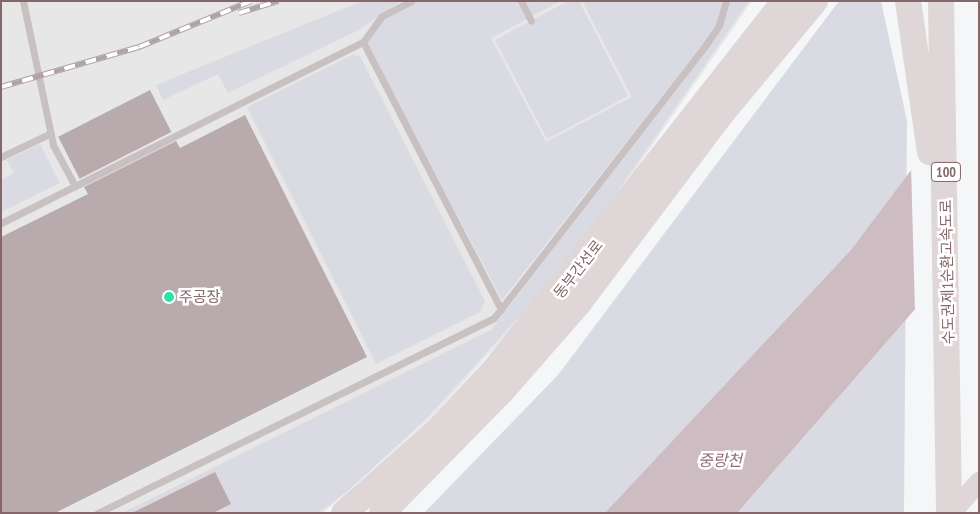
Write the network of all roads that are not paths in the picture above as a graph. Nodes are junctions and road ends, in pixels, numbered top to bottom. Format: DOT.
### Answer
graph roads {
  1 [pos="23,1"];
  2 [pos="411,1"];
  3 [pos="521,1"];
  4 [pos="726,1"];
  5 [pos="786,1"];
  6 [pos="814,1"];
  7 [pos="908,1"];
  8 [pos="941,1"];
  9 [pos="531,21"];
  10 [pos="363,42"];
  11 [pos="51,133"];
  12 [pos="1,157"];
  13 [pos="75,186"];
  14 [pos="1,223"];
  15 [pos="501,309"];
  16 [pos="948,342"];
  17 [pos="979,482"];
  18 [pos="96,513"];
  19 [pos="344,513"];
  20 [pos="382,513"];
  21 [pos="950,513"];
  1 -- 11 [label="lane"];
  2 -- 10 [label="lane"];
  3 -- 9 [label="lane"];
  4 -- 15 [label="lane"];
  5 -- 19 [label="highway, 동부간선로"];
  6 -- 20 [label="highway, 동부간선로"];
  7 -- 16 [label="highway"];
  8 -- 16 [label="highway, 수도권제1순환고속도로 / 100"];
  10 -- 13 [label="lane"];
  10 -- 15 [label="lane"];
  11 -- 12 [label="lane"];
  11 -- 13 [label="lane"];
  13 -- 14 [label="lane"];
  15 -- 18 [label="lane"];
  16 -- 21 [label="highway, 수도권제1순환고속도로 / 100"];
  17 -- 21 [label="street"];
}
